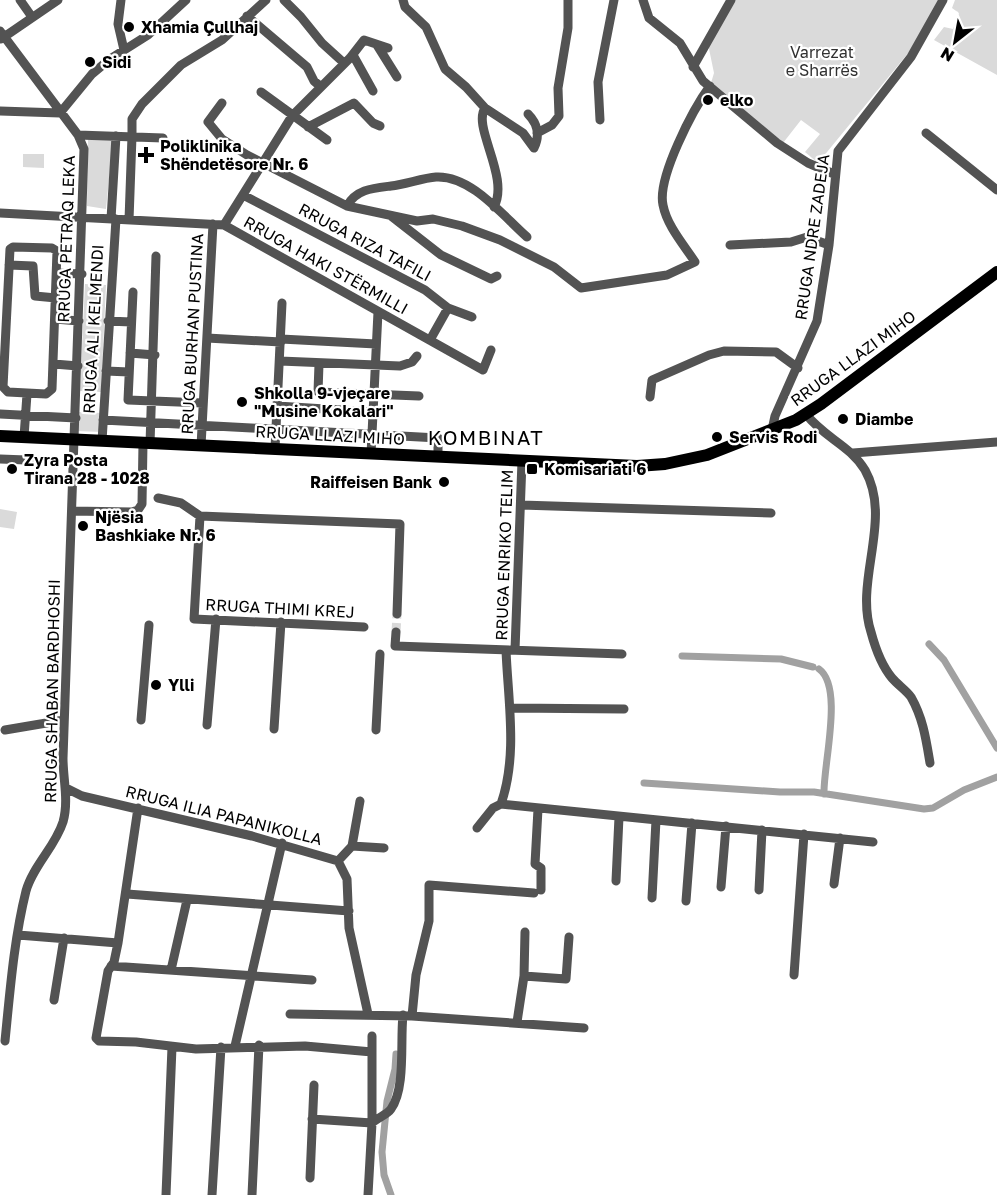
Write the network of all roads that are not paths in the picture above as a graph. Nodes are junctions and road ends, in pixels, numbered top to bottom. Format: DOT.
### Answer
graph roads {
  1 [pos="20,0"];
  2 [pos="58,0"];
  3 [pos="121,0"];
  4 [pos="186,0"];
  5 [pos="266,0"];
  6 [pos="284,0"];
  7 [pos="403,0"];
  8 [pos="568,0"];
  9 [pos="614,0"];
  10 [pos="643,0"];
  11 [pos="730,0"];
  12 [pos="943,0"];
  13 [pos="247,16"];
  14 [pos="32,18"];
  15 [pos="1,36"];
  16 [pos="375,43"];
  17 [pos="388,48"];
  18 [pos="124,50"];
  19 [pos="353,55"];
  20 [pos="344,63"];
  21 [pos="693,67"];
  22 [pos="397,77"];
  23 [pos="710,86"];
  24 [pos="321,87"];
  25 [pos="373,91"];
  26 [pos="261,92"];
  27 [pos="222,103"];
  28 [pos="485,108"];
  29 [pos="0,111"];
  30 [pos="60,113"];
  31 [pos="528,114"];
  32 [pos="292,116"];
  33 [pos="600,120"];
  34 [pos="380,126"];
  35 [pos="308,127"];
  36 [pos="537,133"];
  37 [pos="926,133"];
  38 [pos="78,135"];
  39 [pos="116,136"];
  40 [pos="132,136"];
  41 [pos="163,138"];
  42 [pos="327,140"];
  43 [pos="262,164"];
  44 [pos="834,174"];
  45 [pos="997,190"];
  46 [pos="243,195"];
  47 [pos="347,206"];
  48 [pos="494,207"];
  49 [pos="0,213"];
  50 [pos="391,216"];
  51 [pos="83,217"];
  52 [pos="113,219"];
  53 [pos="129,220"];
  54 [pos="213,224"];
  55 [pos="224,225"];
  56 [pos="527,237"];
  57 [pos="730,245"];
  58 [pos="829,245"];
  59 [pos="156,256"];
  60 [pos="6,262"];
  61 [pos="997,272"];
  62 [pos="57,273"];
  63 [pos="81,274"];
  64 [pos="497,276"];
  65 [pos="133,292"];
  66 [pos="56,298"];
  67 [pos="282,303"];
  68 [pos="448,308"];
  69 [pos="3,312"];
  70 [pos="378,312"];
  71 [pos="472,316"];
  72 [pos="55,319"];
  73 [pos="79,321"];
  74 [pos="108,321"];
  75 [pos="131,322"];
  76 [pos="207,338"];
  77 [pos="281,340"];
  78 [pos="430,340"];
  79 [pos="376,344"];
  80 [pos="491,350"];
  81 [pos="130,353"];
  82 [pos="155,355"];
  83 [pos="417,356"];
  84 [pos="280,362"];
  85 [pos="54,364"];
  86 [pos="319,364"];
  87 [pos="78,366"];
  88 [pos="375,367"];
  89 [pos="798,368"];
  90 [pos="106,371"];
  91 [pos="129,372"];
  92 [pos="27,394"];
  93 [pos="374,394"];
  94 [pos="418,396"];
  95 [pos="650,397"];
  96 [pos="153,401"];
  97 [pos="203,403"];
  98 [pos="278,406"];
  99 [pos="373,412"];
  100 [pos="0,414"];
  101 [pos="806,414"];
  102 [pos="25,415"];
  103 [pos="76,418"];
  104 [pos="103,420"];
  105 [pos="151,423"];
  106 [pos="202,425"];
  107 [pos="239,427"];
  108 [pos="276,429"];
  109 [pos="772,430"];
  110 [pos="324,432"];
  111 [pos="371,434"];
  112 [pos="0,436"];
  113 [pos="24,437"];
  114 [pos="76,440"];
  115 [pos="102,441"];
  116 [pos="997,442"];
  117 [pos="147,444"];
  118 [pos="201,446"];
  119 [pos="237,448"];
  120 [pos="275,449"];
  121 [pos="323,452"];
  122 [pos="853,453"];
  123 [pos="370,454"];
  124 [pos="438,457"];
  125 [pos="0,459"];
  126 [pos="53,461"];
  127 [pos="522,461"];
  128 [pos="142,497"];
  129 [pos="521,505"];
  130 [pos="72,511"];
  131 [pos="771,513"];
  132 [pos="200,516"];
  133 [pos="397,614"];
  134 [pos="216,619"];
  135 [pos="281,622"];
  136 [pos="149,625"];
  137 [pos="364,627"];
  138 [pos="396,632"];
  139 [pos="510,650"];
  140 [pos="380,654"];
  141 [pos="622,654"];
  142 [pos="512,708"];
  143 [pos="624,709"];
  144 [pos="64,720"];
  145 [pos="141,720"];
  146 [pos="207,725"];
  147 [pos="274,729"];
  148 [pos="5,730"];
  149 [pos="376,730"];
  150 [pos="930,763"];
  151 [pos="66,788"];
  152 [pos="360,801"];
  153 [pos="501,804"];
  154 [pos="138,808"];
  155 [pos="538,809"];
  156 [pos="619,817"];
  157 [pos="656,820"];
  158 [pos="692,823"];
  159 [pos="726,826"];
  160 [pos="477,828"];
  161 [pos="762,830"];
  162 [pos="804,834"];
  163 [pos="840,838"];
  164 [pos="873,842"];
  165 [pos="282,843"];
  166 [pos="352,846"];
  167 [pos="384,848"];
  168 [pos="338,861"];
  169 [pos="616,881"];
  170 [pos="834,884"];
  171 [pos="721,886"];
  172 [pos="759,890"];
  173 [pos="127,894"];
  174 [pos="652,898"];
  175 [pos="187,900"];
  176 [pos="686,901"];
  177 [pos="266,906"];
  178 [pos="349,911"];
  179 [pos="525,932"];
  180 [pos="18,935"];
  181 [pos="569,937"];
  182 [pos="64,938"];
  183 [pos="118,943"];
  184 [pos="111,966"];
  185 [pos="171,970"];
  186 [pos="250,975"];
  187 [pos="794,975"];
  188 [pos="524,976"];
  189 [pos="312,980"];
  190 [pos="0,981"];
  191 [pos="12,981"];
  192 [pos="54,1000"];
  193 [pos="290,1014"];
  194 [pos="368,1014"];
  195 [pos="407,1016"];
  196 [pos="517,1022"];
  197 [pos="584,1028"];
  198 [pos="372,1036"];
  199 [pos="5,1041"];
  200 [pos="259,1045"];
  201 [pos="235,1046"];
  202 [pos="172,1047"];
  203 [pos="220,1047"];
  204 [pos="372,1052"];
  205 [pos="314,1085"];
  206 [pos="312,1119"];
  207 [pos="374,1121"];
  208 [pos="310,1178"];
  209 [pos="166,1195"];
  210 [pos="212,1195"];
  211 [pos="252,1195"];
  212 [pos="368,1195"];
  1 -- 14 [label="street"];
  2 -- 14 [label="street"];
  3 -- 18 [label="street"];
  4 -- 18 [label="street"];
  5 -- 13 [label="street"];
  6 -- 20 [label="street"];
  7 -- 28 [label="street"];
  8 -- 36 [label="street"];
  9 -- 33 [label="street"];
  10 -- 21 [label="street"];
  11 -- 21 [label="street"];
  12 -- 44 [label="street, RRUGA NDRE ZADEJA"];
  13 -- 24 [label="street"];
  13 -- 40 [label="street"];
  14 -- 15 [label="street"];
  15 -- 30 [label="street, RRUGA PETRAQ LEKA"];
  16 -- 17 [label="street"];
  16 -- 19 [label="street"];
  16 -- 22 [label="street"];
  18 -- 30 [label="street"];
  19 -- 20 [label="street"];
  19 -- 25 [label="street"];
  20 -- 24 [label="street"];
  21 -- 23 [label="street"];
  23 -- 44 [label="street"];
  23 -- 50 [label="street"];
  24 -- 32 [label="street"];
  26 -- 32 [label="street"];
  27 -- 43 [label="street"];
  28 -- 36 [label="street"];
  28 -- 48 [label="street"];
  29 -- 30 [label="street"];
  30 -- 38 [label="street, RRUGA PETRAQ LEKA"];
  31 -- 36 [label="street"];
  32 -- 35 [label="street"];
  32 -- 43 [label="street"];
  34 -- 35 [label="street"];
  35 -- 42 [label="street"];
  37 -- 45 [label="street"];
  38 -- 39 [label="street"];
  38 -- 51 [label="street, RRUGA PETRAQ LEKA"];
  39 -- 40 [label="street"];
  39 -- 52 [label="street, RRUGA ALI KELMENDI"];
  40 -- 41 [label="street"];
  40 -- 53 [label="street"];
  43 -- 46 [label="street"];
  43 -- 47 [label="street"];
  44 -- 58 [label="street, RRUGA NDRE ZADEJA"];
  46 -- 55 [label="street"];
  46 -- 68 [label="street, RRUGA RIZA TAFILI"];
  47 -- 48 [label="street"];
  47 -- 50 [label="street"];
  48 -- 56 [label="street"];
  49 -- 51 [label="street, RRUGA HAKI STËRMILLI"];
  50 -- 64 [label="street"];
  51 -- 52 [label="street, RRUGA HAKI STËRMILLI"];
  51 -- 63 [label="street, RRUGA PETRAQ LEKA"];
  52 -- 53 [label="street, RRUGA HAKI STËRMILLI"];
  52 -- 74 [label="street, RRUGA ALI KELMENDI"];
  53 -- 54 [label="street, RRUGA HAKI STËRMILLI"];
  54 -- 55 [label="street, RRUGA HAKI STËRMILLI"];
  54 -- 76 [label="street, RRUGA BURHAN PUSTINA"];
  55 -- 70 [label="street, RRUGA HAKI STËRMILLI"];
  57 -- 58 [label="street"];
  58 -- 89 [label="street, RRUGA NDRE ZADEJA"];
  59 -- 82 [label="street"];
  60 -- 62 [label="street"];
  60 -- 66 [label="street"];
  60 -- 69 [label="street"];
  61 -- 101 [label="main road, RRUGA LLAZI MIHO"];
  62 -- 63 [label="street"];
  62 -- 66 [label="street"];
  63 -- 73 [label="street, RRUGA PETRAQ LEKA"];
  65 -- 75 [label="street"];
  66 -- 72 [label="street"];
  67 -- 77 [label="street"];
  68 -- 71 [label="street, RRUGA RIZA TAFILI"];
  68 -- 78 [label="street"];
  69 -- 92 [label="street"];
  70 -- 78 [label="street, RRUGA HAKI STËRMILLI"];
  70 -- 79 [label="street"];
  72 -- 73 [label="street"];
  72 -- 85 [label="street"];
  73 -- 87 [label="street, RRUGA PETRAQ LEKA"];
  74 -- 75 [label="street"];
  74 -- 90 [label="street, RRUGA ALI KELMENDI"];
  75 -- 81 [label="street"];
  76 -- 77 [label="street"];
  76 -- 97 [label="street, RRUGA BURHAN PUSTINA"];
  77 -- 79 [label="street"];
  77 -- 84 [label="street"];
  78 -- 80 [label="street, RRUGA HAKI STËRMILLI"];
  79 -- 88 [label="street"];
  81 -- 82 [label="street"];
  81 -- 91 [label="street"];
  82 -- 96 [label="street"];
  83 -- 88 [label="street"];
  84 -- 86 [label="street"];
  84 -- 98 [label="street"];
  85 -- 87 [label="street"];
  85 -- 92 [label="street"];
  86 -- 88 [label="street"];
  86 -- 93 [label="street"];
  87 -- 103 [label="street, RRUGA PETRAQ LEKA"];
  88 -- 93 [label="street"];
  89 -- 95 [label="street"];
  89 -- 109 [label="street, RRUGA NDRE ZADEJA"];
  90 -- 91 [label="street"];
  90 -- 104 [label="street, RRUGA ALI KELMENDI"];
  91 -- 96 [label="street"];
  92 -- 102 [label="street"];
  93 -- 94 [label="street"];
  93 -- 99 [label="street"];
  96 -- 97 [label="street"];
  96 -- 105 [label="street"];
  97 -- 106 [label="street, RRUGA BURHAN PUSTINA"];
  98 -- 99 [label="street"];
  98 -- 108 [label="street"];
  99 -- 111 [label="street"];
  100 -- 102 [label="street"];
  101 -- 109 [label="main road, RRUGA LLAZI MIHO"];
  101 -- 122 [label="street"];
  102 -- 103 [label="street"];
  102 -- 113 [label="street"];
  103 -- 114 [label="street, RRUGA PETRAQ LEKA"];
  104 -- 105 [label="street"];
  104 -- 115 [label="street, RRUGA ALI KELMENDI"];
  105 -- 106 [label="street"];
  105 -- 117 [label="street"];
  106 -- 107 [label="street"];
  106 -- 118 [label="street, RRUGA BURHAN PUSTINA"];
  107 -- 108 [label="street"];
  107 -- 119 [label="street"];
  108 -- 110 [label="street"];
  108 -- 120 [label="street"];
  109 -- 127 [label="main road, RRUGA LLAZI MIHO"];
  110 -- 111 [label="street"];
  110 -- 121 [label="street"];
  111 -- 123 [label="street"];
  111 -- 124 [label="street"];
  112 -- 113 [label="main road, RRUGA LLAZI MIHO"];
  113 -- 114 [label="main road, RRUGA LLAZI MIHO"];
  114 -- 115 [label="main road, RRUGA LLAZI MIHO"];
  114 -- 130 [label="street, RRUGA SHABAN BARDHOSHI"];
  115 -- 117 [label="main road, RRUGA LLAZI MIHO"];
  116 -- 122 [label="street"];
  117 -- 118 [label="main road, RRUGA LLAZI MIHO"];
  117 -- 128 [label="street"];
  118 -- 119 [label="main road, RRUGA LLAZI MIHO"];
  119 -- 120 [label="main road, RRUGA LLAZI MIHO"];
  120 -- 121 [label="main road, RRUGA LLAZI MIHO"];
  121 -- 123 [label="main road, RRUGA LLAZI MIHO"];
  122 -- 150 [label="street"];
  123 -- 124 [label="main road, RRUGA LLAZI MIHO"];
  124 -- 127 [label="main road, RRUGA LLAZI MIHO"];
  125 -- 126 [label="street"];
  127 -- 129 [label="street, RRUGA ENRIKO TELIM"];
  128 -- 130 [label="street"];
  128 -- 132 [label="street"];
  129 -- 131 [label="street"];
  129 -- 139 [label="street, RRUGA ENRIKO TELIM"];
  130 -- 144 [label="street, RRUGA SHABAN BARDHOSHI"];
  132 -- 133 [label="street"];
  132 -- 134 [label="street, RRUGA THIMI KREJ"];
  134 -- 135 [label="street, RRUGA THIMI KREJ"];
  134 -- 146 [label="street"];
  135 -- 137 [label="street, RRUGA THIMI KREJ"];
  135 -- 147 [label="street"];
  136 -- 145 [label="street"];
  138 -- 139 [label="street"];
  139 -- 141 [label="street"];
  139 -- 142 [label="street, RRUGA ENRIKO TELIM"];
  140 -- 149 [label="street"];
  142 -- 143 [label="street"];
  142 -- 153 [label="street, RRUGA ENRIKO TELIM"];
  144 -- 148 [label="street"];
  144 -- 151 [label="street, RRUGA SHABAN BARDHOSHI"];
  151 -- 154 [label="street, RRUGA ILIA PAPANIKOLLA"];
  151 -- 180 [label="street, RRUGA SHABAN BARDHOSHI"];
  152 -- 166 [label="street"];
  153 -- 155 [label="street"];
  153 -- 160 [label="street"];
  154 -- 165 [label="street, RRUGA ILIA PAPANIKOLLA"];
  154 -- 173 [label="street"];
  155 -- 156 [label="street"];
  155 -- 195 [label="street"];
  156 -- 157 [label="street"];
  156 -- 169 [label="street"];
  157 -- 158 [label="street"];
  157 -- 174 [label="street"];
  158 -- 159 [label="street"];
  158 -- 176 [label="street"];
  159 -- 161 [label="street"];
  159 -- 171 [label="street"];
  161 -- 162 [label="street"];
  161 -- 172 [label="street"];
  162 -- 163 [label="street"];
  162 -- 187 [label="street"];
  163 -- 164 [label="street"];
  163 -- 170 [label="street"];
  165 -- 168 [label="street, RRUGA ILIA PAPANIKOLLA"];
  165 -- 177 [label="street"];
  166 -- 167 [label="street"];
  166 -- 168 [label="street"];
  168 -- 178 [label="street, RRUGA ILIA PAPANIKOLLA"];
  173 -- 175 [label="street"];
  173 -- 183 [label="street"];
  175 -- 177 [label="street"];
  175 -- 185 [label="street"];
  177 -- 178 [label="street"];
  177 -- 186 [label="street"];
  178 -- 194 [label="street, RRUGA ILIA PAPANIKOLLA"];
  179 -- 188 [label="street"];
  180 -- 182 [label="street"];
  180 -- 191 [label="street, RRUGA SHABAN BARDHOSHI"];
  181 -- 188 [label="street"];
  182 -- 183 [label="street"];
  182 -- 192 [label="street"];
  183 -- 184 [label="street"];
  184 -- 185 [label="street"];
  184 -- 202 [label="street"];
  185 -- 186 [label="street"];
  186 -- 189 [label="street"];
  186 -- 201 [label="street"];
  188 -- 196 [label="street"];
  190 -- 191 [label="street"];
  191 -- 199 [label="street, RRUGA SHABAN BARDHOSHI"];
  193 -- 194 [label="street"];
  194 -- 195 [label="street"];
  195 -- 196 [label="street"];
  195 -- 207 [label="street"];
  196 -- 197 [label="street"];
  198 -- 204 [label="street"];
  200 -- 201 [label="street"];
  200 -- 204 [label="street"];
  200 -- 211 [label="street"];
  201 -- 203 [label="street"];
  202 -- 203 [label="street"];
  202 -- 209 [label="street"];
  203 -- 210 [label="street"];
  204 -- 207 [label="street"];
  205 -- 206 [label="street"];
  206 -- 207 [label="street"];
  206 -- 208 [label="street"];
  207 -- 212 [label="street"];
}
